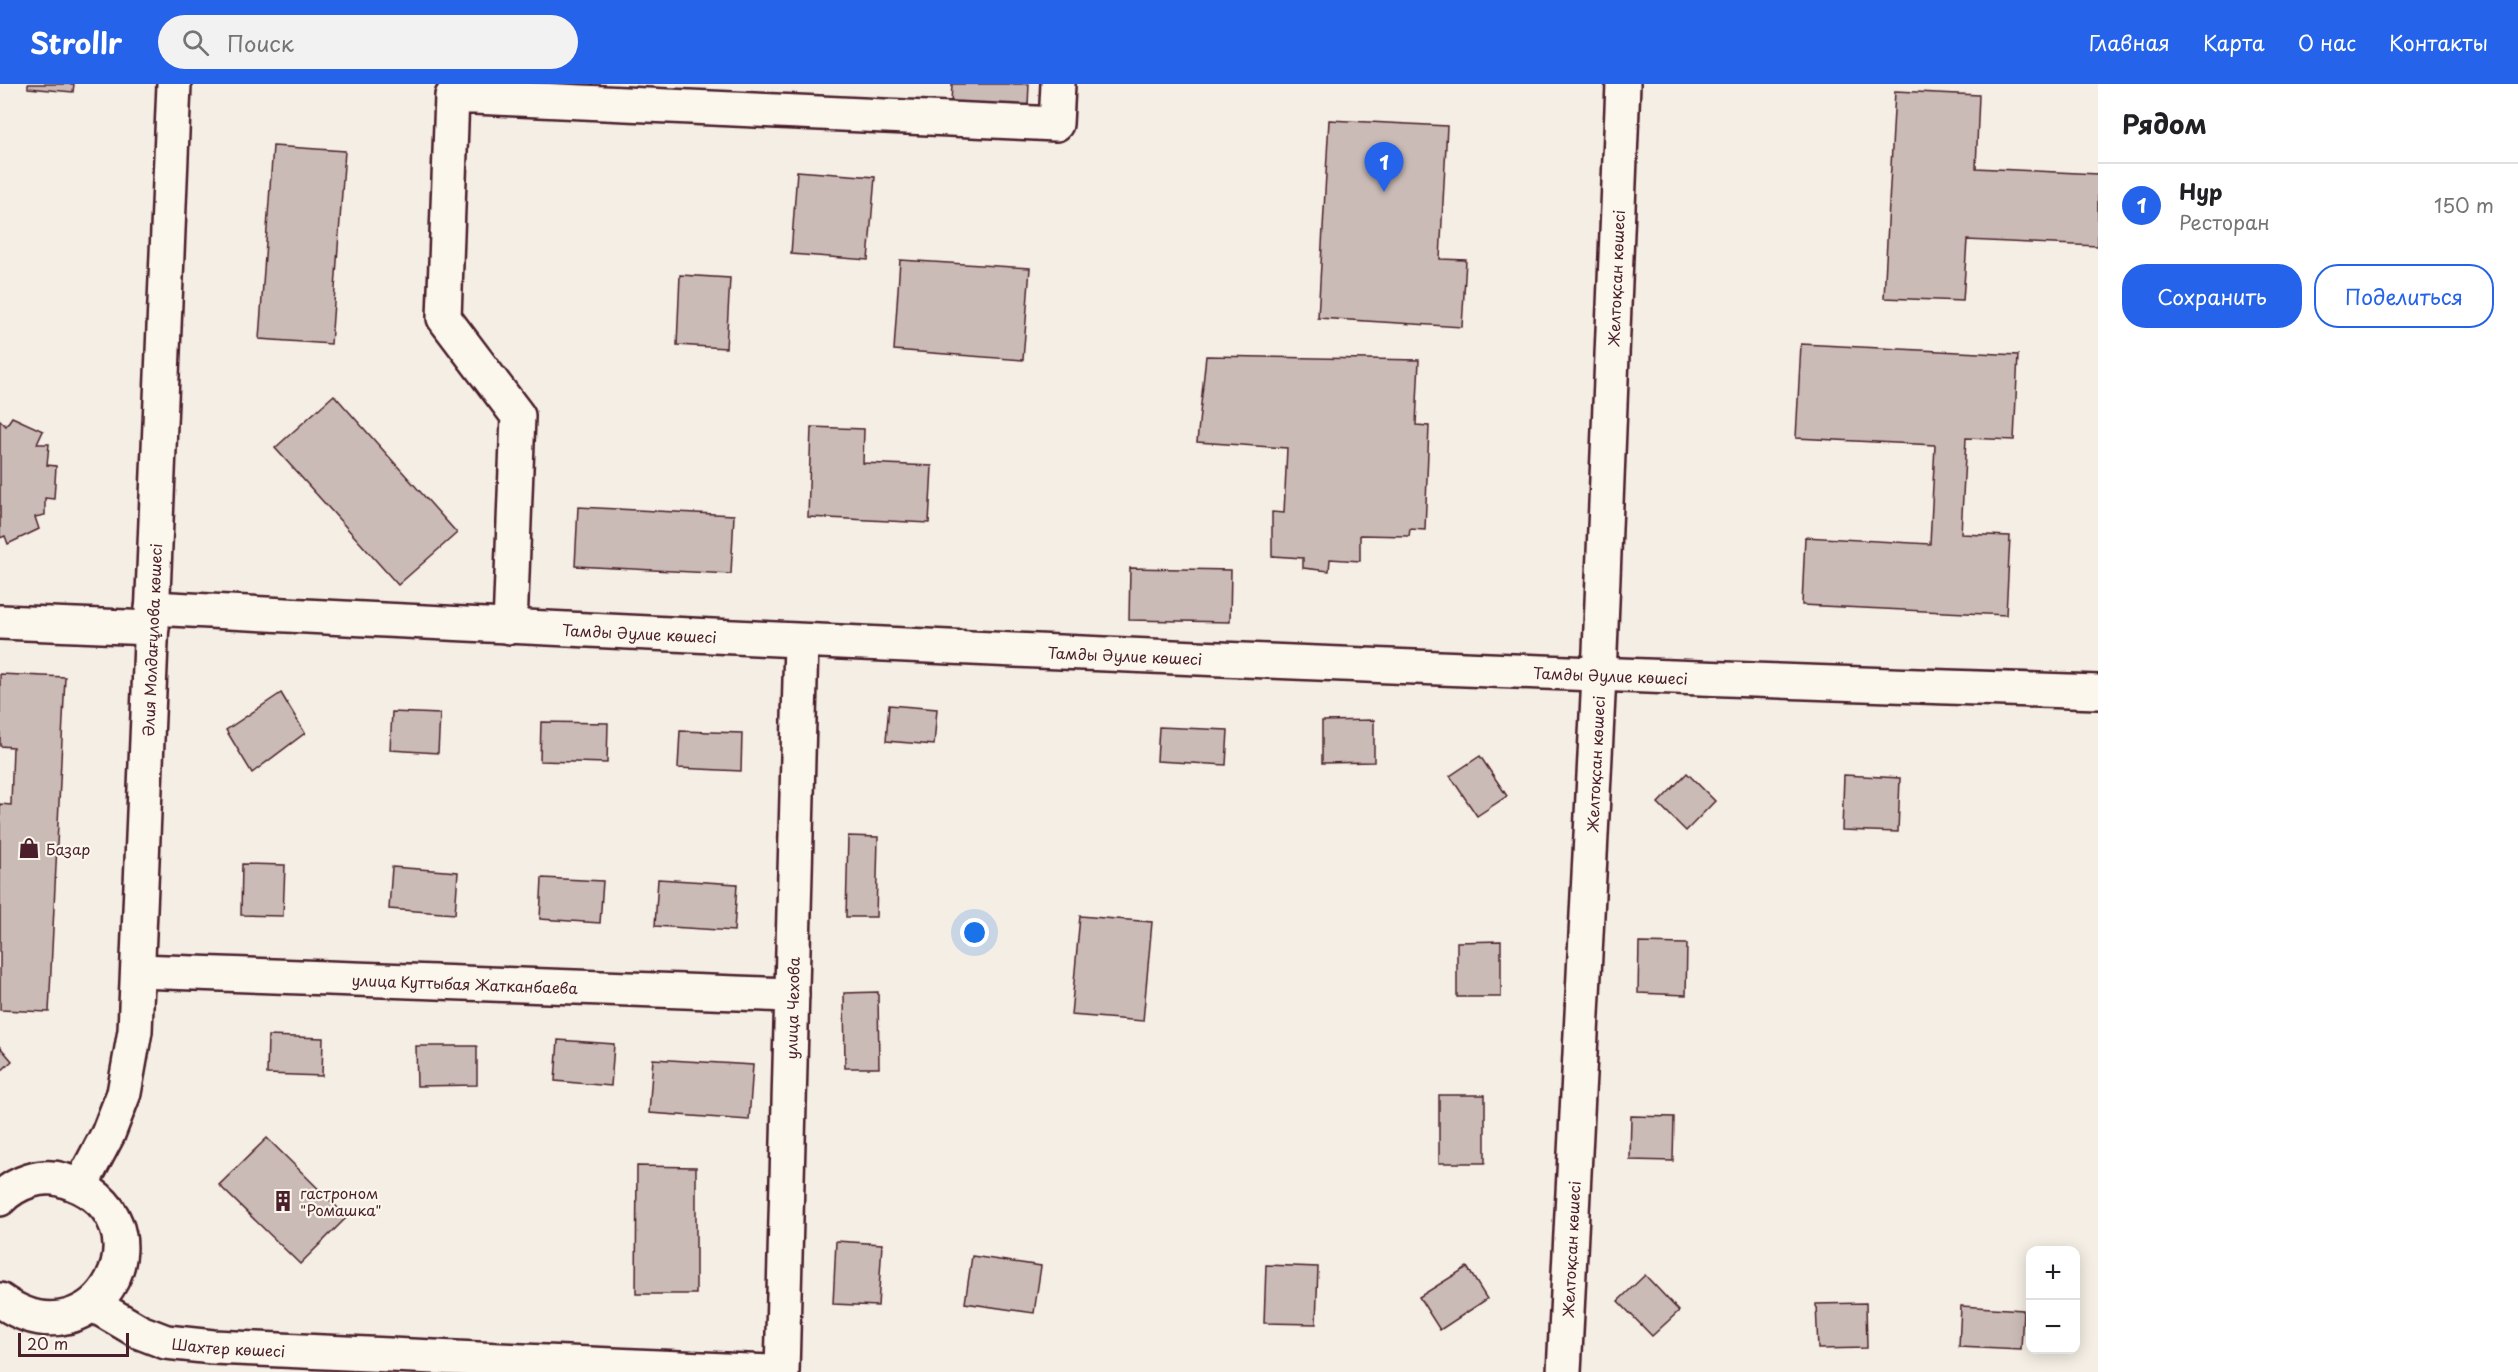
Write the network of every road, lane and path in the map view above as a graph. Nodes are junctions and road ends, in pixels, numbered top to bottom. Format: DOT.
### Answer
graph roads {
  1 [pos="174,84"];
  2 [pos="1058,84"];
  3 [pos="1623,84"];
  4 [pos="152,618"];
  5 [pos="0,622"];
  6 [pos="510,627"];
  7 [pos="801,642"];
  8 [pos="1599,676"];
  9 [pos="2098,692"];
  10 [pos="138,971"];
  11 [pos="792,995"];
  12 [pos="81,1185"];
  13 [pos="0,1199"];
  14 [pos="0,1300"];
  15 [pos="94,1305"];
  16 [pos="770,1372"];
  17 [pos="782,1372"];
  18 [pos="1564,1372"];
  1 -- 4 [label="street, Әлия Молдағұлова көшесі"];
  2 -- 6 [label="street"];
  3 -- 8 [label="street, Желтоқсан көшесі"];
  4 -- 5 [label="street, Тамды Әулие көшесі"];
  4 -- 6 [label="street, Тамды Әулие көшесі"];
  4 -- 10 [label="street, Әлия Молдағұлова көшесі"];
  6 -- 7 [label="street, Тамды Әулие көшесі"];
  7 -- 8 [label="street, Тамды Әулие көшесі"];
  7 -- 11 [label="street, улица Чехова"];
  8 -- 9 [label="street, Тамды Әулие көшесі"];
  8 -- 18 [label="street, Желтоқсан көшесі"];
  10 -- 11 [label="street, улица Куттыбая Жатканбаева"];
  10 -- 12 [label="street, Әлия Молдағұлова көшесі"];
  11 -- 17 [label="street, улица Чехова"];
  12 -- 13 [label="street"];
  12 -- 15 [label="street"];
  14 -- 15 [label="street"];
  15 -- 16 [label="street, Шахтер көшесі"];
}
